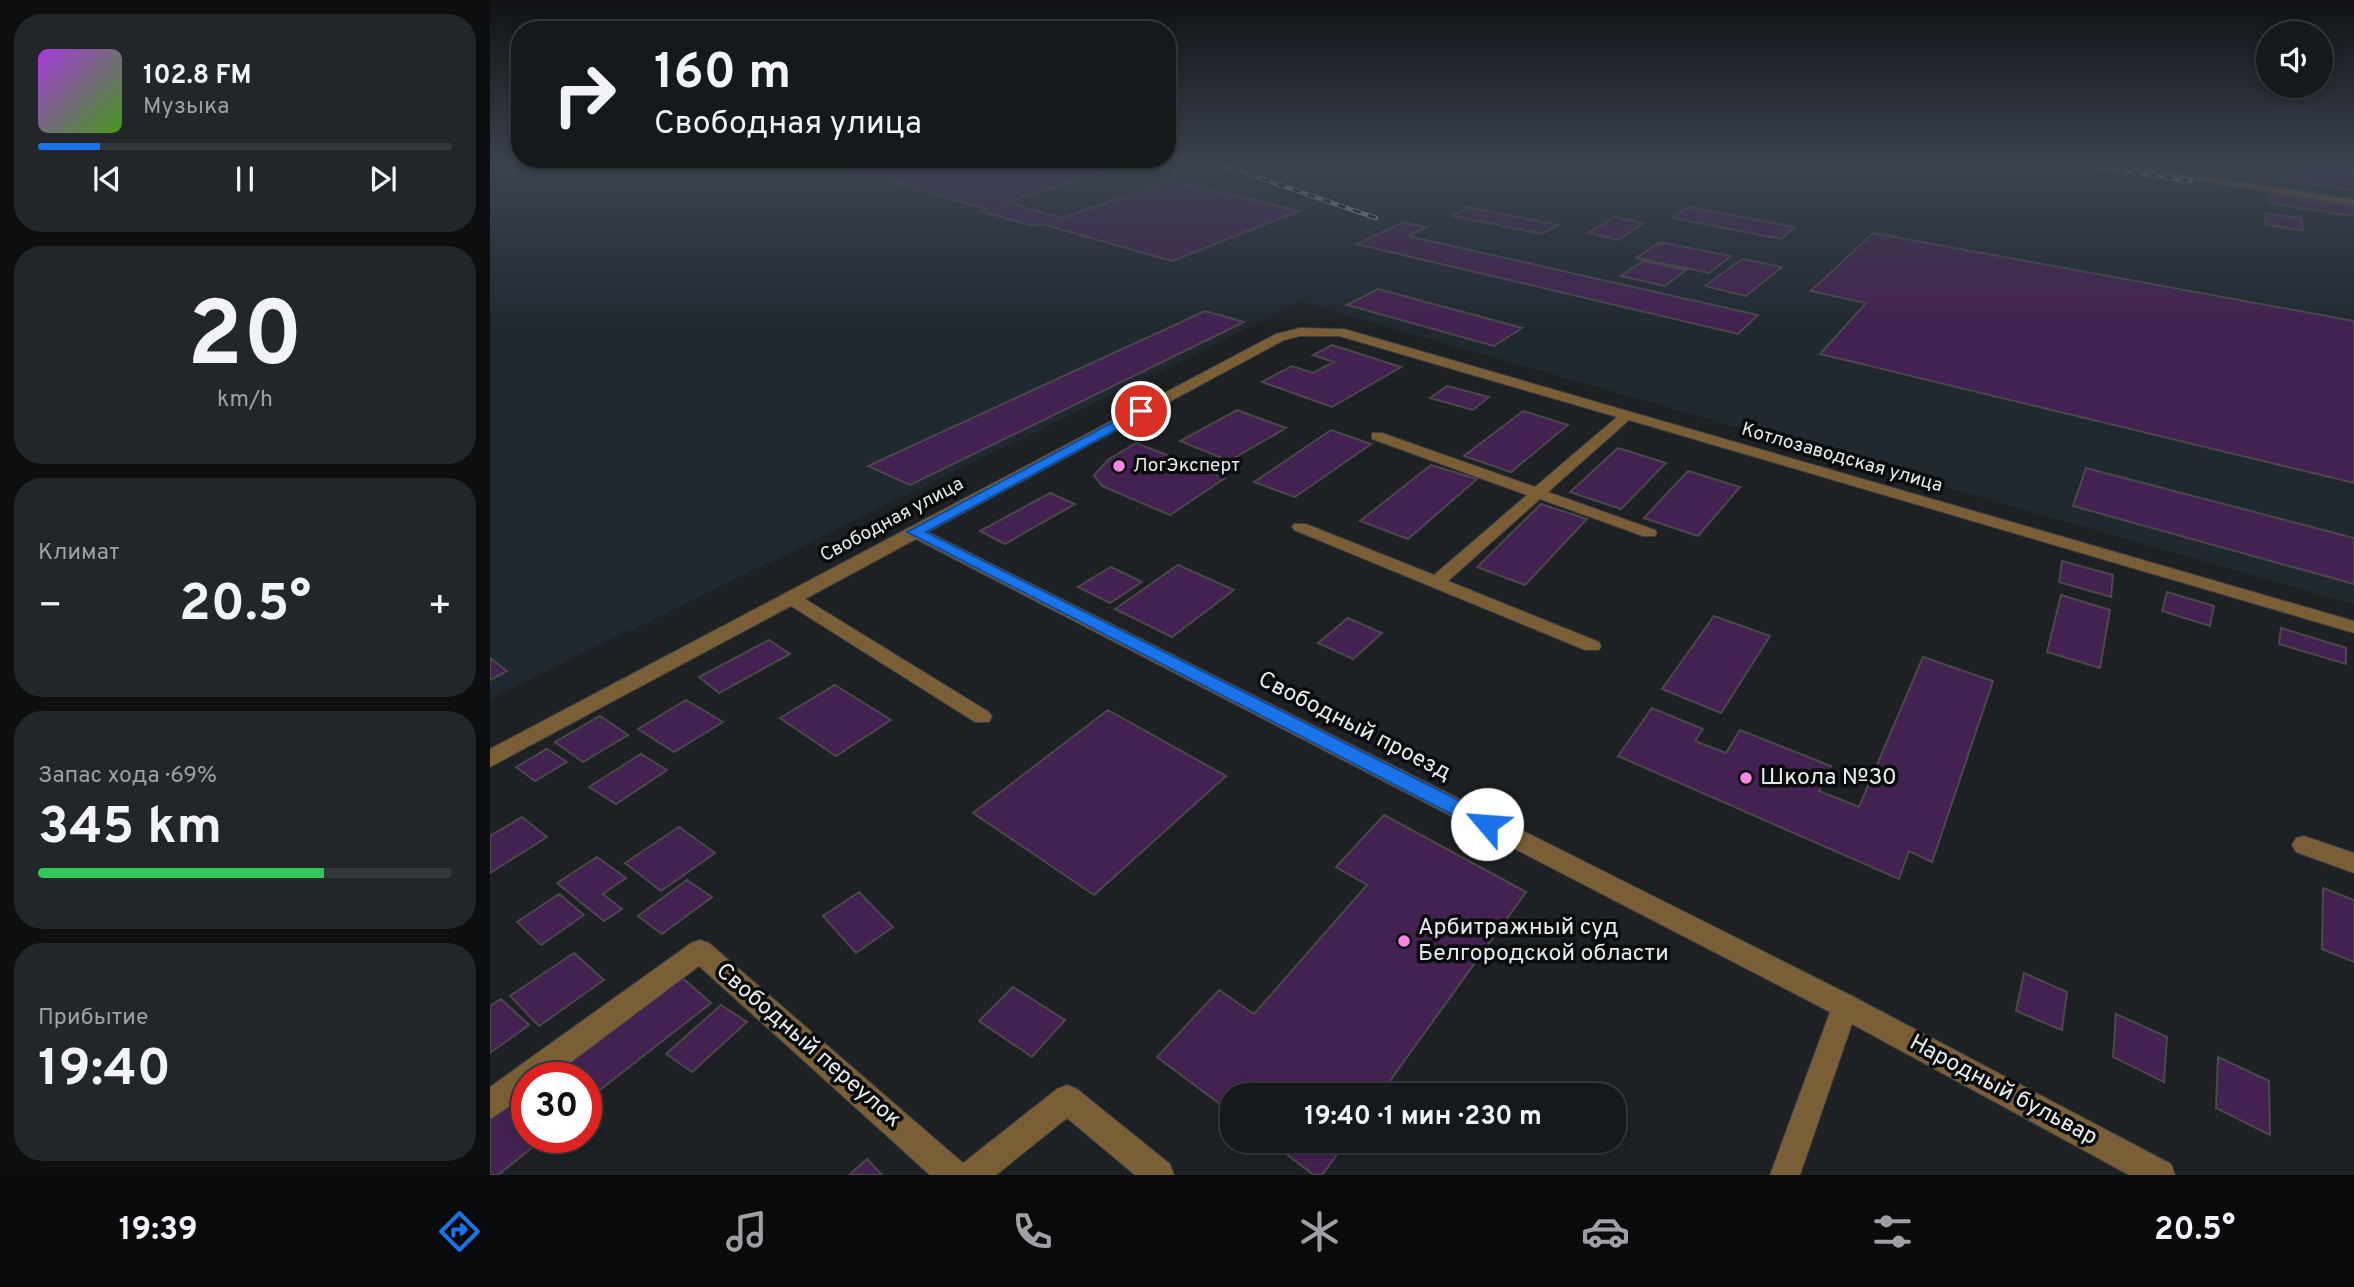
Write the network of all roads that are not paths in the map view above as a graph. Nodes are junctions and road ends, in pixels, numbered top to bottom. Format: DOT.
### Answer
graph roads {
  1 [pos="1319,330"];
  2 [pos="1627,415"];
  3 [pos="1377,436"];
  4 [pos="1538,493"];
  5 [pos="1300,527"];
  6 [pos="915,532"];
  7 [pos="1649,533"];
  8 [pos="1436,582"];
  9 [pos="791,598"];
  10 [pos="2354,627"];
  11 [pos="1592,646"];
  12 [pos="982,717"];
  13 [pos="490,759"];
  14 [pos="2304,845"];
  15 [pos="2354,863"];
  16 [pos="1845,1006"];
  17 [pos="490,1105"];
  18 [pos="953,1175"];
  19 [pos="972,1175"];
  20 [pos="1159,1175"];
  21 [pos="1785,1175"];
  22 [pos="2160,1175"];
  1 -- 2 [label="street, Котлозаводская улица"];
  1 -- 6 [label="street, Свободная улица"];
  2 -- 4 [label="street"];
  2 -- 10 [label="street, Котлозаводская улица"];
  3 -- 4 [label="street"];
  4 -- 7 [label="street"];
  4 -- 8 [label="street"];
  5 -- 8 [label="street"];
  6 -- 9 [label="street, Свободная улица"];
  6 -- 16 [label="street, Свободный проезд"];
  8 -- 11 [label="street"];
  9 -- 12 [label="street"];
  9 -- 13 [label="street, Свободная улица"];
  14 -- 15 [label="street"];
  16 -- 21 [label="street"];
  16 -- 22 [label="street, Народный бульвар"];
  17 -- 18 [label="street, Свободный переулок"];
  19 -- 20 [label="street"];
}
